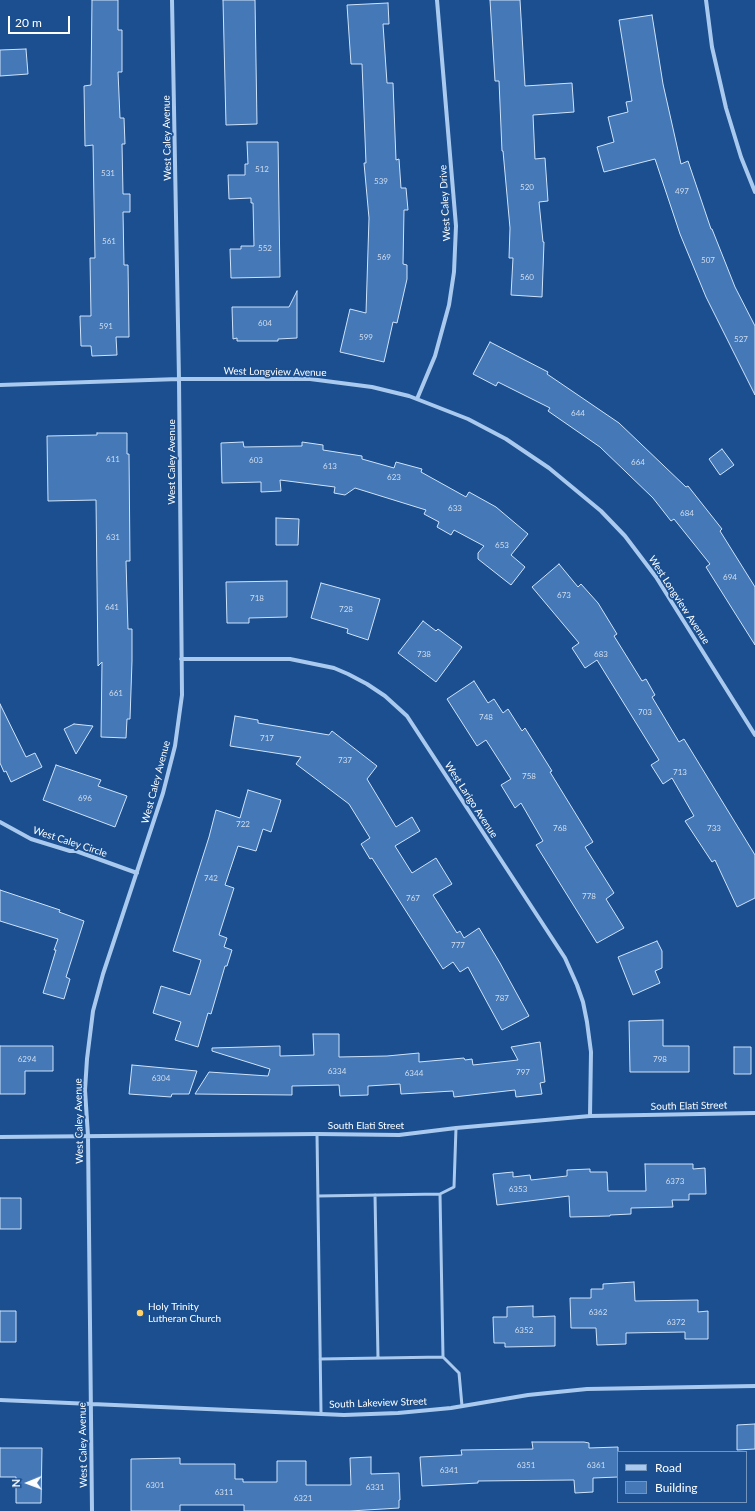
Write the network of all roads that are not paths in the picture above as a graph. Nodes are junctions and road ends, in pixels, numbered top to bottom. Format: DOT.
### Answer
graph roads {
  1 [pos="172,0"];
  2 [pos="437,0"];
  3 [pos="706,0"];
  4 [pos="755,192"];
  5 [pos="179,379"];
  6 [pos="0,385"];
  7 [pos="417,398"];
  8 [pos="181,659"];
  9 [pos="755,735"];
  10 [pos="0,822"];
  11 [pos="137,872"];
  12 [pos="755,1113"];
  13 [pos="590,1116"];
  14 [pos="456,1128"];
  15 [pos="317,1134"];
  16 [pos="88,1136"];
  17 [pos="0,1137"];
  18 [pos="440,1194"];
  19 [pos="375,1195"];
  20 [pos="318,1196"];
  21 [pos="443,1357"];
  22 [pos="378,1358"];
  23 [pos="320,1359"];
  24 [pos="755,1386"];
  25 [pos="0,1400"];
  26 [pos="90,1403"];
  27 [pos="462,1406"];
  28 [pos="321,1413"];
  29 [pos="92,1511"];
  1 -- 5 [label="street, West Caley Avenue"];
  2 -- 7 [label="street, West Caley Drive"];
  3 -- 4 [label="street"];
  5 -- 6 [label="street, West Longview Avenue"];
  5 -- 7 [label="street, West Longview Avenue"];
  5 -- 8 [label="street, West Caley Avenue"];
  7 -- 9 [label="street, West Longview Avenue"];
  8 -- 11 [label="street, West Caley Avenue"];
  8 -- 13 [label="street, West Larigo Avenue"];
  10 -- 11 [label="street, West Caley Circle"];
  11 -- 16 [label="street, West Caley Avenue"];
  12 -- 13 [label="street, South Elati Street"];
  13 -- 14 [label="street, South Elati Street"];
  14 -- 15 [label="street, South Elati Street"];
  14 -- 18 [label="lane"];
  15 -- 16 [label="street, South Elati Street"];
  15 -- 20 [label="lane"];
  16 -- 17 [label="street, South Elati Street"];
  16 -- 26 [label="street, West Caley Avenue"];
  18 -- 19 [label="lane"];
  18 -- 21 [label="lane"];
  19 -- 20 [label="lane"];
  19 -- 22 [label="lane"];
  20 -- 23 [label="lane"];
  21 -- 22 [label="lane"];
  21 -- 27 [label="lane"];
  22 -- 23 [label="lane"];
  23 -- 28 [label="lane"];
  24 -- 27 [label="street, South Lakeview Street"];
  25 -- 26 [label="street, South Lakeview Street"];
  26 -- 28 [label="street, South Lakeview Street"];
  26 -- 29 [label="street, West Caley Avenue"];
  27 -- 28 [label="street, South Lakeview Street"];
}
